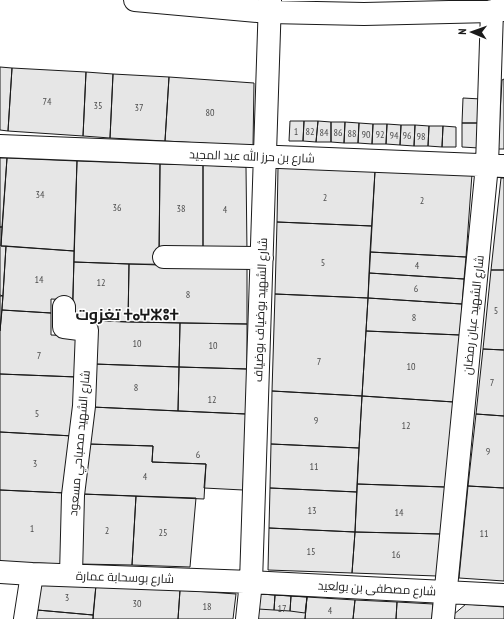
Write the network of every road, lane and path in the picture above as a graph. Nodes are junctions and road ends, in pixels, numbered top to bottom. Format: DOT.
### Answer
graph roads {
  1 [pos="136,0"];
  2 [pos="269,6"];
  3 [pos="498,11"];
  4 [pos="0,146"];
  5 [pos="265,156"];
  6 [pos="496,165"];
  7 [pos="164,258"];
  8 [pos="262,258"];
  9 [pos="64,307"];
  10 [pos="0,572"];
  11 [pos="32,574"];
  12 [pos="71,575"];
  13 [pos="251,582"];
  14 [pos="446,591"];
  15 [pos="504,595"];
  16 [pos="25,619"];
  17 [pos="247,619"];
  18 [pos="443,619"];
  1 -- 2 [label="main road"];
  2 -- 3 [label="main road"];
  2 -- 5 [label="main road, شارع الشهيد بوضياف بوضياف"];
  3 -- 6 [label="main road, شارع الشهيد عبان رمضان"];
  4 -- 5 [label="main road, شارع بن حرز الله عبد المجيد"];
  5 -- 6 [label="main road, شارع بن حرز الله عبد المجيد"];
  5 -- 8 [label="main road, شارع الشهيد بوضياف بوضياف"];
  6 -- 14 [label="main road, شارع الشهيد عبان رمضان"];
  7 -- 8 [label="main road"];
  8 -- 13 [label="main road, شارع الشهيد بوضياف بوضياف"];
  9 -- 12 [label="main road, شارع الشهيد مصباحي مسعود"];
  10 -- 11 [label="main road, شارع بوسحابة عمارة"];
  11 -- 12 [label="main road, شارع بوسحابة عمارة"];
  11 -- 16 [label="main road"];
  12 -- 13 [label="main road, شارع بوسحابة عمارة"];
  13 -- 14 [label="main road, شارع مصطفى بن بولعيد"];
  13 -- 17 [label="main road, شارع الشهيد بوضياف بوضياف"];
  14 -- 15 [label="main road, شارع مصطفى بن بولعيد"];
  14 -- 18 [label="main road, شارع الشهيد عبان رمضان"];
}
